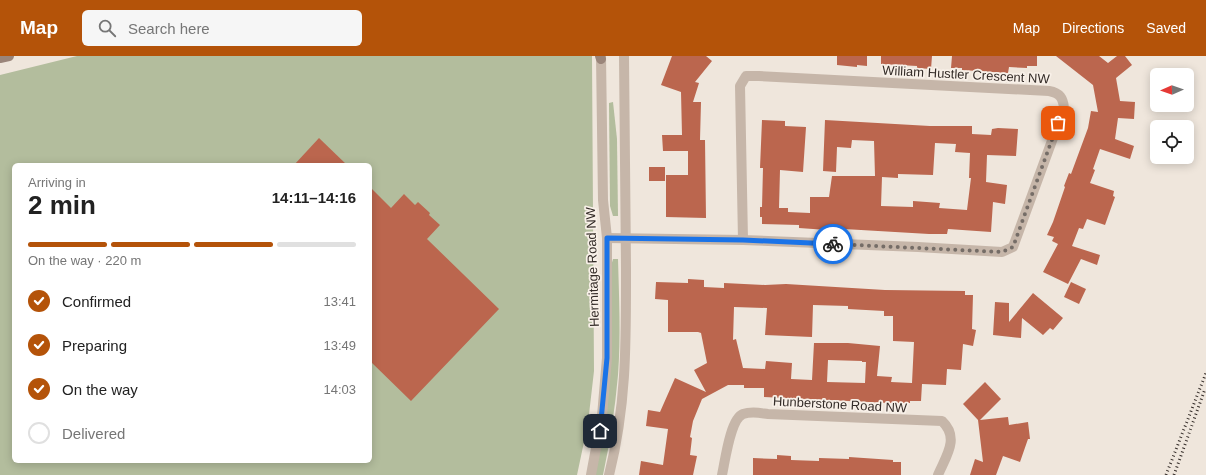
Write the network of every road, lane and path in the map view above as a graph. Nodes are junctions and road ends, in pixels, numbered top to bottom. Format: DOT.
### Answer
graph roads {
  1 [pos="9,56"];
  2 [pos="624,56"];
  3 [pos="601,57"];
  4 [pos="0,58"];
  5 [pos="607,238"];
  6 [pos="626,239"];
  7 [pos="743,240"];
  8 [pos="591,475"];
  9 [pos="609,475"];
  10 [pos="722,475"];
  11 [pos="938,475"];
  1 -- 4 [label="main road"];
  2 -- 6 [label="street"];
  3 -- 5 [label="street, Hermitage Road NW"];
  5 -- 6 [label="street, William Hustler Crescent NW"];
  5 -- 8 [label="street, Hermitage Road NW"];
  6 -- 7 [label="street, William Hustler Crescent NW"];
  6 -- 9 [label="street"];
  7 -- 7 [label="street, William Hustler Crescent NW"];
  10 -- 11 [label="street, Hunberstone Road NW"];
}
